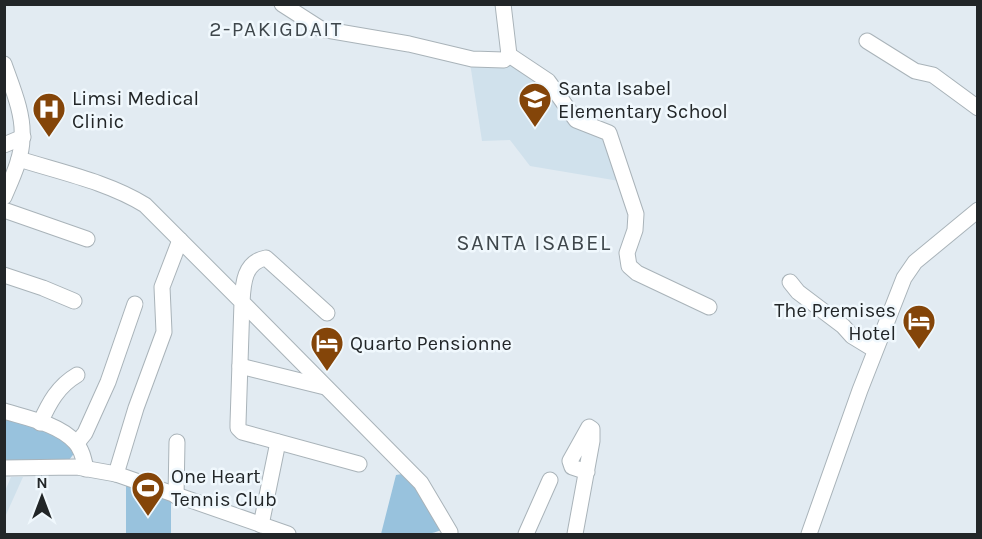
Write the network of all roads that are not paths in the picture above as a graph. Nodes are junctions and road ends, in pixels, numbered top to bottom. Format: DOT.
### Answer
graph roads {
  1 [pos="282,4"];
  2 [pos="503,4"];
  3 [pos="867,40"];
  4 [pos="509,55"];
  5 [pos="4,64"];
  6 [pos="978,108"];
  7 [pos="22,137"];
  8 [pos="4,145"];
  9 [pos="19,159"];
  10 [pos="4,197"];
  11 [pos="4,210"];
  12 [pos="978,210"];
  13 [pos="87,239"];
  14 [pos="180,240"];
  15 [pos="4,275"];
  16 [pos="790,282"];
  17 [pos="74,301"];
  18 [pos="242,302"];
  19 [pos="135,304"];
  20 [pos="709,307"];
  21 [pos="327,313"];
  22 [pos="875,350"];
  23 [pos="240,366"];
  24 [pos="77,375"];
  25 [pos="326,387"];
  26 [pos="4,411"];
  27 [pos="40,423"];
  28 [pos="177,442"];
  29 [pos="278,442"];
  30 [pos="77,443"];
  31 [pos="359,464"];
  32 [pos="4,468"];
  33 [pos="86,469"];
  34 [pos="587,472"];
  35 [pos="116,474"];
  36 [pos="550,480"];
  37 [pos="176,496"];
  38 [pos="261,525"];
  39 [pos="288,534"];
  40 [pos="449,534"];
  41 [pos="526,534"];
  42 [pos="575,534"];
  43 [pos="809,534"];
  1 -- 4 [label="street"];
  2 -- 4 [label="street"];
  3 -- 6 [label="street"];
  4 -- 20 [label="street"];
  5 -- 7 [label="street"];
  7 -- 8 [label="street"];
  7 -- 9 [label="street"];
  9 -- 10 [label="street"];
  9 -- 14 [label="street"];
  11 -- 13 [label="street"];
  12 -- 22 [label="street"];
  14 -- 18 [label="street"];
  14 -- 35 [label="street"];
  15 -- 17 [label="street"];
  16 -- 22 [label="street"];
  18 -- 21 [label="street"];
  18 -- 23 [label="street"];
  18 -- 25 [label="street"];
  19 -- 30 [label="street"];
  22 -- 43 [label="street"];
  23 -- 25 [label="street"];
  23 -- 29 [label="street"];
  24 -- 27 [label="street"];
  25 -- 40 [label="street"];
  26 -- 27 [label="street"];
  27 -- 30 [label="street"];
  28 -- 37 [label="street"];
  29 -- 31 [label="street"];
  29 -- 38 [label="street"];
  30 -- 33 [label="street"];
  32 -- 33 [label="street"];
  33 -- 35 [label="street"];
  34 -- 42 [label="street"];
  35 -- 37 [label="street"];
  36 -- 41 [label="street"];
  37 -- 38 [label="street"];
  38 -- 39 [label="street"];
}
